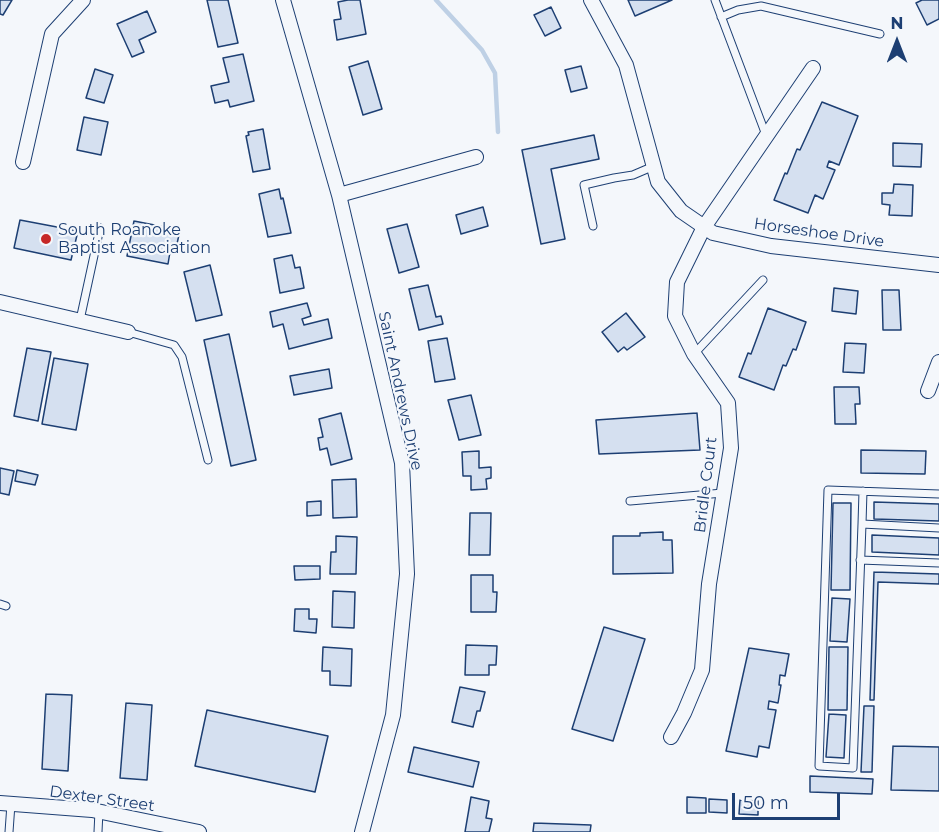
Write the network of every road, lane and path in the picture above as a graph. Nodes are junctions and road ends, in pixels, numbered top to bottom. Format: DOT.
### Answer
graph roads {
  1 [pos="83,0"];
  2 [pos="283,0"];
  3 [pos="591,0"];
  4 [pos="715,0"];
  5 [pos="721,17"];
  6 [pos="880,34"];
  7 [pos="813,68"];
  8 [pos="766,136"];
  9 [pos="476,158"];
  10 [pos="23,162"];
  11 [pos="654,166"];
  12 [pos="339,195"];
  13 [pos="593,226"];
  14 [pos="704,227"];
  15 [pos="100,228"];
  16 [pos="939,265"];
  17 [pos="763,280"];
  18 [pos="0,302"];
  19 [pos="80,320"];
  20 [pos="128,332"];
  21 [pos="694,354"];
  22 [pos="939,362"];
  23 [pos="933,391"];
  24 [pos="208,460"];
  25 [pos="863,492"];
  26 [pos="723,493"];
  27 [pos="939,494"];
  28 [pos="630,501"];
  29 [pos="862,524"];
  30 [pos="939,528"];
  31 [pos="860,560"];
  32 [pos="939,563"];
  33 [pos="670,737"];
  34 [pos="5,803"];
  35 [pos="99,811"];
  36 [pos="146,826"];
  37 [pos="9,832"];
  38 [pos="98,832"];
  39 [pos="199,832"];
  40 [pos="362,832"];
  1 -- 10 [label="street"];
  2 -- 12 [label="street, Saint Andrews Drive"];
  3 -- 11 [label="street, Horseshoe Drive"];
  4 -- 5 [label="lane"];
  5 -- 6 [label="lane"];
  5 -- 8 [label="lane"];
  7 -- 8 [label="street, Bridle Court"];
  8 -- 14 [label="street, Bridle Court"];
  9 -- 12 [label="street"];
  11 -- 13 [label="lane"];
  11 -- 14 [label="street, Horseshoe Drive"];
  12 -- 40 [label="street, Saint Andrews Drive"];
  14 -- 16 [label="street, Horseshoe Drive"];
  14 -- 21 [label="street, Bridle Court"];
  15 -- 19 [label="lane"];
  17 -- 21 [label="lane"];
  18 -- 19 [label="street"];
  19 -- 20 [label="street"];
  20 -- 24 [label="lane"];
  21 -- 26 [label="street, Bridle Court"];
  22 -- 23 [label="street"];
  25 -- 27 [label="lane"];
  25 -- 29 [label="lane"];
  25 -- 31 [label="lane"];
  26 -- 28 [label="lane"];
  26 -- 33 [label="street, Bridle Court"];
  29 -- 30 [label="lane"];
  29 -- 31 [label="lane"];
  31 -- 32 [label="lane"];
  34 -- 35 [label="street, Dexter Street"];
  34 -- 37 [label="lane"];
  35 -- 36 [label="street, Dexter Street"];
  35 -- 38 [label="lane"];
  36 -- 39 [label="street, Dexter Street"];
}
